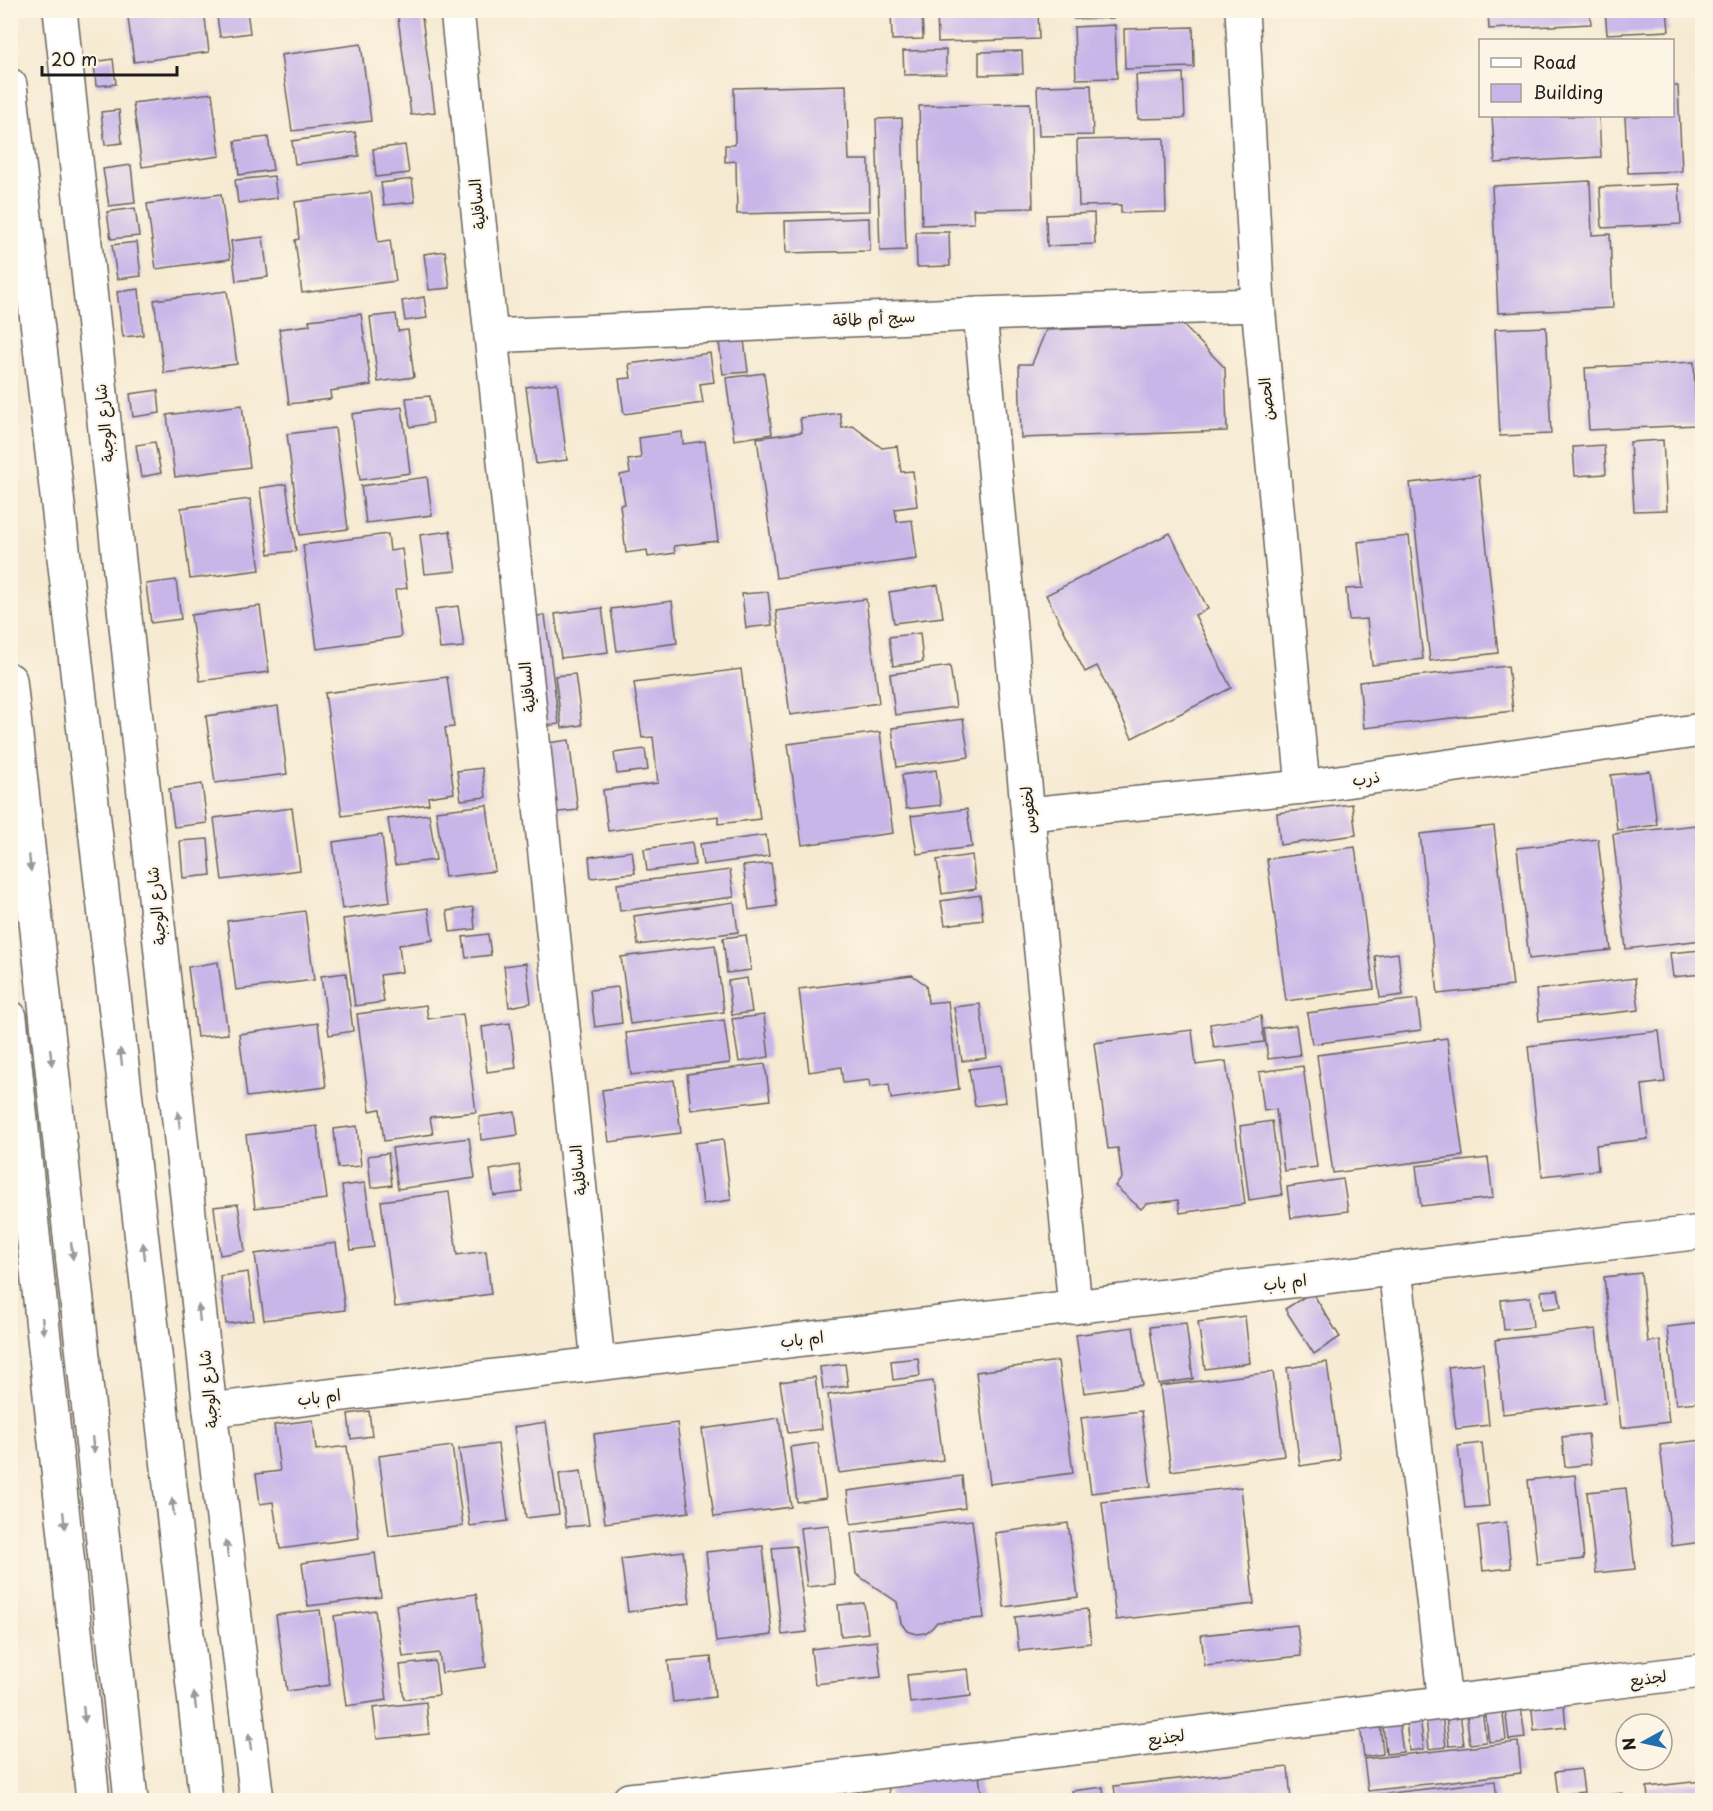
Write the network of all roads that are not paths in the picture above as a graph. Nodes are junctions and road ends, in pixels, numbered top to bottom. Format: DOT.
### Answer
graph roads {
  1 [pos="60,10"];
  2 [pos="457,10"];
  3 [pos="1242,10"];
  4 [pos="10,85"];
  5 [pos="1258,305"];
  6 [pos="980,314"];
  7 [pos="491,336"];
  8 [pos="10,680"];
  9 [pos="1702,730"];
  10 [pos="1303,787"];
  11 [pos="1028,814"];
  12 [pos="10,1017"];
  13 [pos="1702,1232"];
  14 [pos="1395,1269"];
  15 [pos="1075,1307"];
  16 [pos="598,1363"];
  17 [pos="210,1410"];
  18 [pos="1702,1671"];
  19 [pos="1445,1704"];
  20 [pos="780,1792"];
  21 [pos="93,1800"];
  22 [pos="131,1800"];
  23 [pos="206,1800"];
  24 [pos="257,1800"];
  25 [pos="629,1800"];
  17 -- 1 [label="street, شارع الوجبة, one-way"];
  2 -- 7 [label="street, السافلية"];
  3 -- 5 [label="street, الحصن"];
  23 -- 4 [label="street, one-way"];
  5 -- 6 [label="street, سيج أم طاقة"];
  5 -- 10 [label="street, الحصن"];
  6 -- 7 [label="street, سيج أم طاقة"];
  6 -- 11 [label="street, لخفوس"];
  7 -- 16 [label="street, السافلية"];
  8 -- 22 [label="street, one-way"];
  9 -- 10 [label="street, ذرب"];
  10 -- 11 [label="street, ذرب"];
  11 -- 15 [label="street, لخفوس"];
  12 -- 21 [label="street, one-way"];
  13 -- 14 [label="street, ام باب"];
  14 -- 15 [label="street, ام باب"];
  14 -- 19 [label="street"];
  15 -- 16 [label="street, ام باب"];
  16 -- 17 [label="street, ام باب"];
  24 -- 17 [label="street, شارع الوجبة, one-way"];
  18 -- 19 [label="street, لجذيع"];
  19 -- 20 [label="street, لجذيع"];
  20 -- 25 [label="street, لجذيع"];
}
